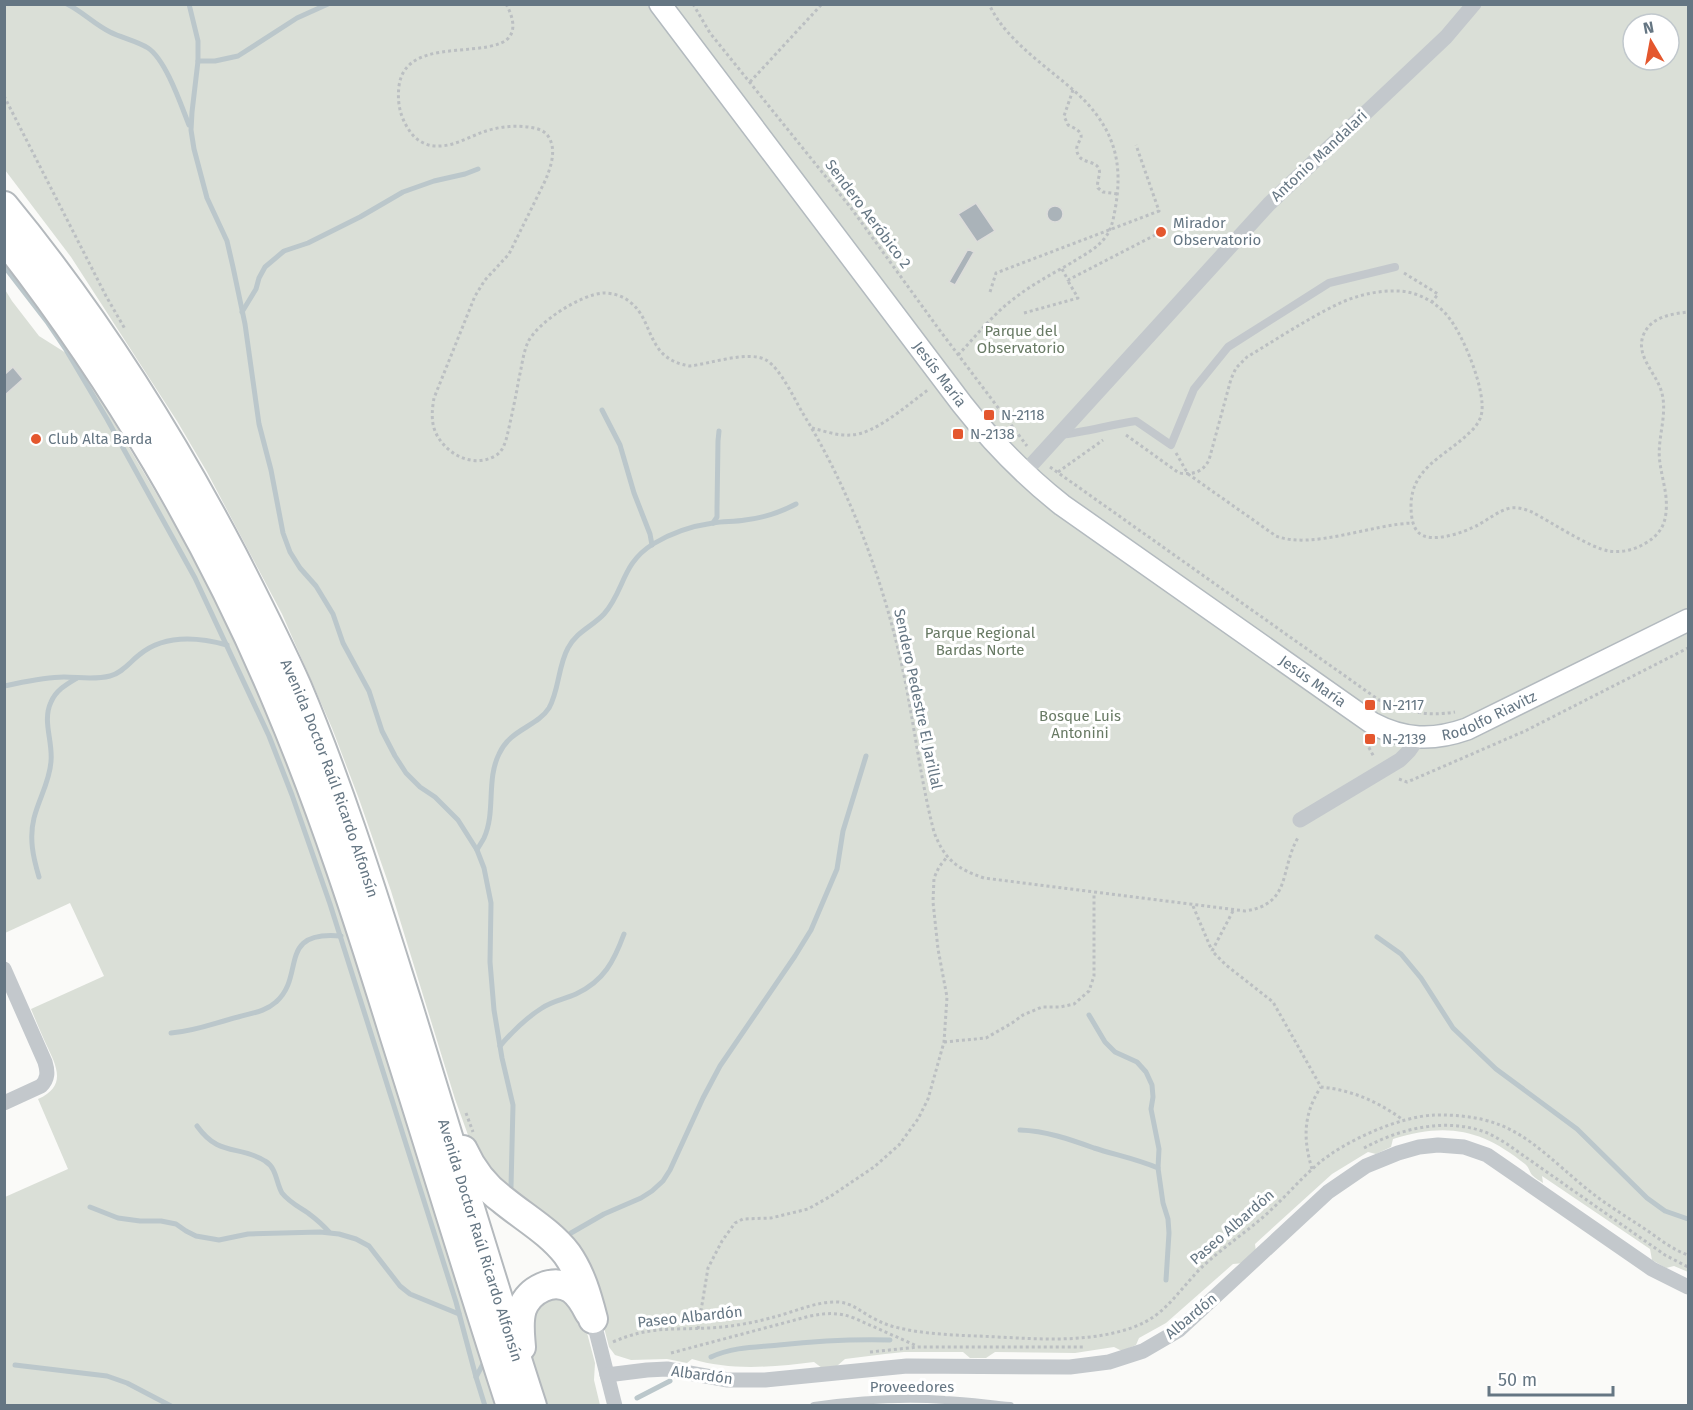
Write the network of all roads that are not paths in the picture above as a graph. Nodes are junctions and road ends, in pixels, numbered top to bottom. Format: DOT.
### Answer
graph roads {
  1 [pos="660,4"];
  2 [pos="1474,4"];
  3 [pos="4,206"];
  4 [pos="4,238"];
  5 [pos="1395,267"];
  6 [pos="1058,435"];
  7 [pos="1024,473"];
  8 [pos="1689,620"];
  9 [pos="1418,738"];
  10 [pos="1301,825"];
  11 [pos="4,969"];
  12 [pos="433,1088"];
  13 [pos="4,1103"];
  14 [pos="1689,1287"];
  15 [pos="593,1319"];
  16 [pos="607,1375"];
  17 [pos="516,1397"];
  18 [pos="615,1406"];
  19 [pos="814,1406"];
  20 [pos="1010,1406"];
  1 -- 7 [label="main road, Jesús María"];
  2 -- 6 [label="street, Antonio Mandalari"];
  3 -- 12 [label="highway, Avenida Doctor Raúl Ricardo Alfonsín"];
  4 -- 17 [label="highway, Avenida Doctor Raúl Ricardo Alfonsín"];
  5 -- 6 [label="lane"];
  6 -- 7 [label="street, Antonio Mandalari"];
  7 -- 9 [label="main road, Jesús María"];
  8 -- 9 [label="main road, Rodolfo Riavitz"];
  9 -- 10 [label="street"];
  11 -- 13 [label="street"];
  12 -- 15 [label="highway"];
  12 -- 17 [label="highway, Avenida Doctor Raúl Ricardo Alfonsín"];
  14 -- 16 [label="street, Albardón"];
  15 -- 16 [label="street"];
  15 -- 17 [label="highway"];
  16 -- 18 [label="street"];
  19 -- 20 [label="lane, Proveedores"];
}
